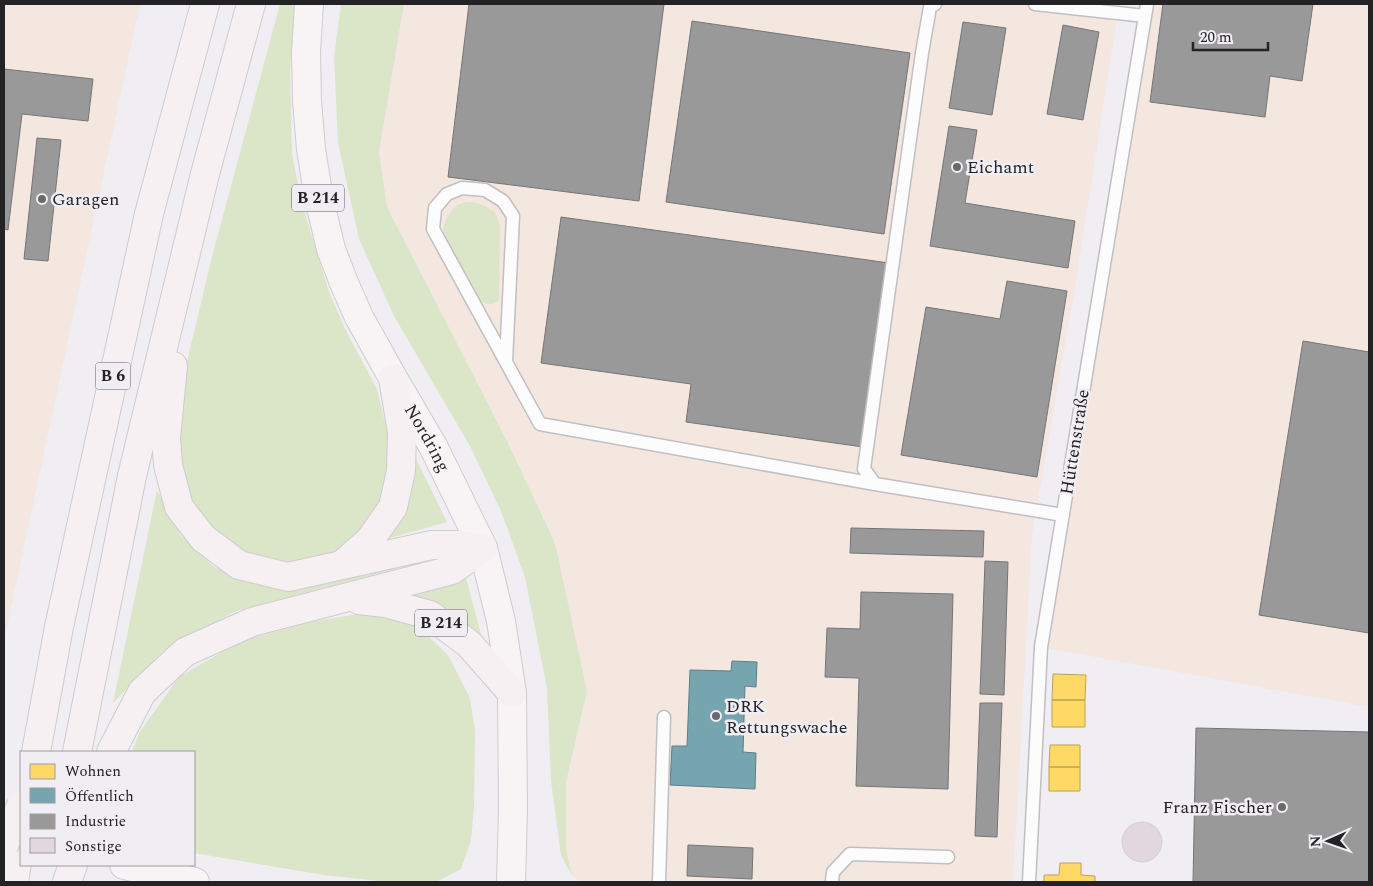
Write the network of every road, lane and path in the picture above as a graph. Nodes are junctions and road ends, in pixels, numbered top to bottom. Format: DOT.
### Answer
graph roads {
  1 [pos="206,4"];
  2 [pos="251,4"];
  3 [pos="309,4"];
  4 [pos="935,4"];
  5 [pos="1035,4"];
  6 [pos="1146,10"];
  7 [pos="184,260"];
  8 [pos="506,361"];
  9 [pos="393,378"];
  10 [pos="875,484"];
  11 [pos="1063,515"];
  12 [pos="483,548"];
  13 [pos="340,566"];
  14 [pos="345,598"];
  15 [pos="512,693"];
  16 [pos="664,716"];
  17 [pos="36,751"];
  18 [pos="77,751"];
  19 [pos="112,751"];
  20 [pos="20,811"];
  21 [pos="4,832"];
  22 [pos="20,837"];
  23 [pos="20,840"];
  24 [pos="948,857"];
  25 [pos="11,865"];
  26 [pos="128,866"];
  27 [pos="195,882"];
  28 [pos="511,882"];
  29 [pos="659,882"];
  30 [pos="832,882"];
  31 [pos="1029,882"];
  1 -- 17 [label="highway, B 6"];
  2 -- 7 [label="highway, B 6"];
  3 -- 9 [label="main road, Nordring / B 214"];
  4 -- 10 [label="lane"];
  5 -- 6 [label="lane"];
  6 -- 11 [label="lane, Hüttenstraße"];
  7 -- 13 [label="highway, B 6"];
  7 -- 18 [label="highway, B 6"];
  8 -- 8 [label="lane"];
  8 -- 10 [label="lane"];
  9 -- 12 [label="main road, Nordring / B 214"];
  9 -- 13 [label="highway, B 6"];
  10 -- 11 [label="lane"];
  11 -- 31 [label="lane, Hüttenstraße"];
  12 -- 13 [label="highway, B 6"];
  12 -- 14 [label="highway, B 214"];
  12 -- 15 [label="main road, Nordring / B 214"];
  14 -- 15 [label="highway, B 214"];
  14 -- 19 [label="highway, B 214"];
  15 -- 28 [label="main road, Nordring / B 214"];
  16 -- 29 [label="lane"];
  20 -- 25 [label="highway, bridge"];
  21 -- 22 [label="main road"];
  23 -- 25 [label="highway"];
  24 -- 30 [label="lane"];
  26 -- 27 [label="main road"];
}
